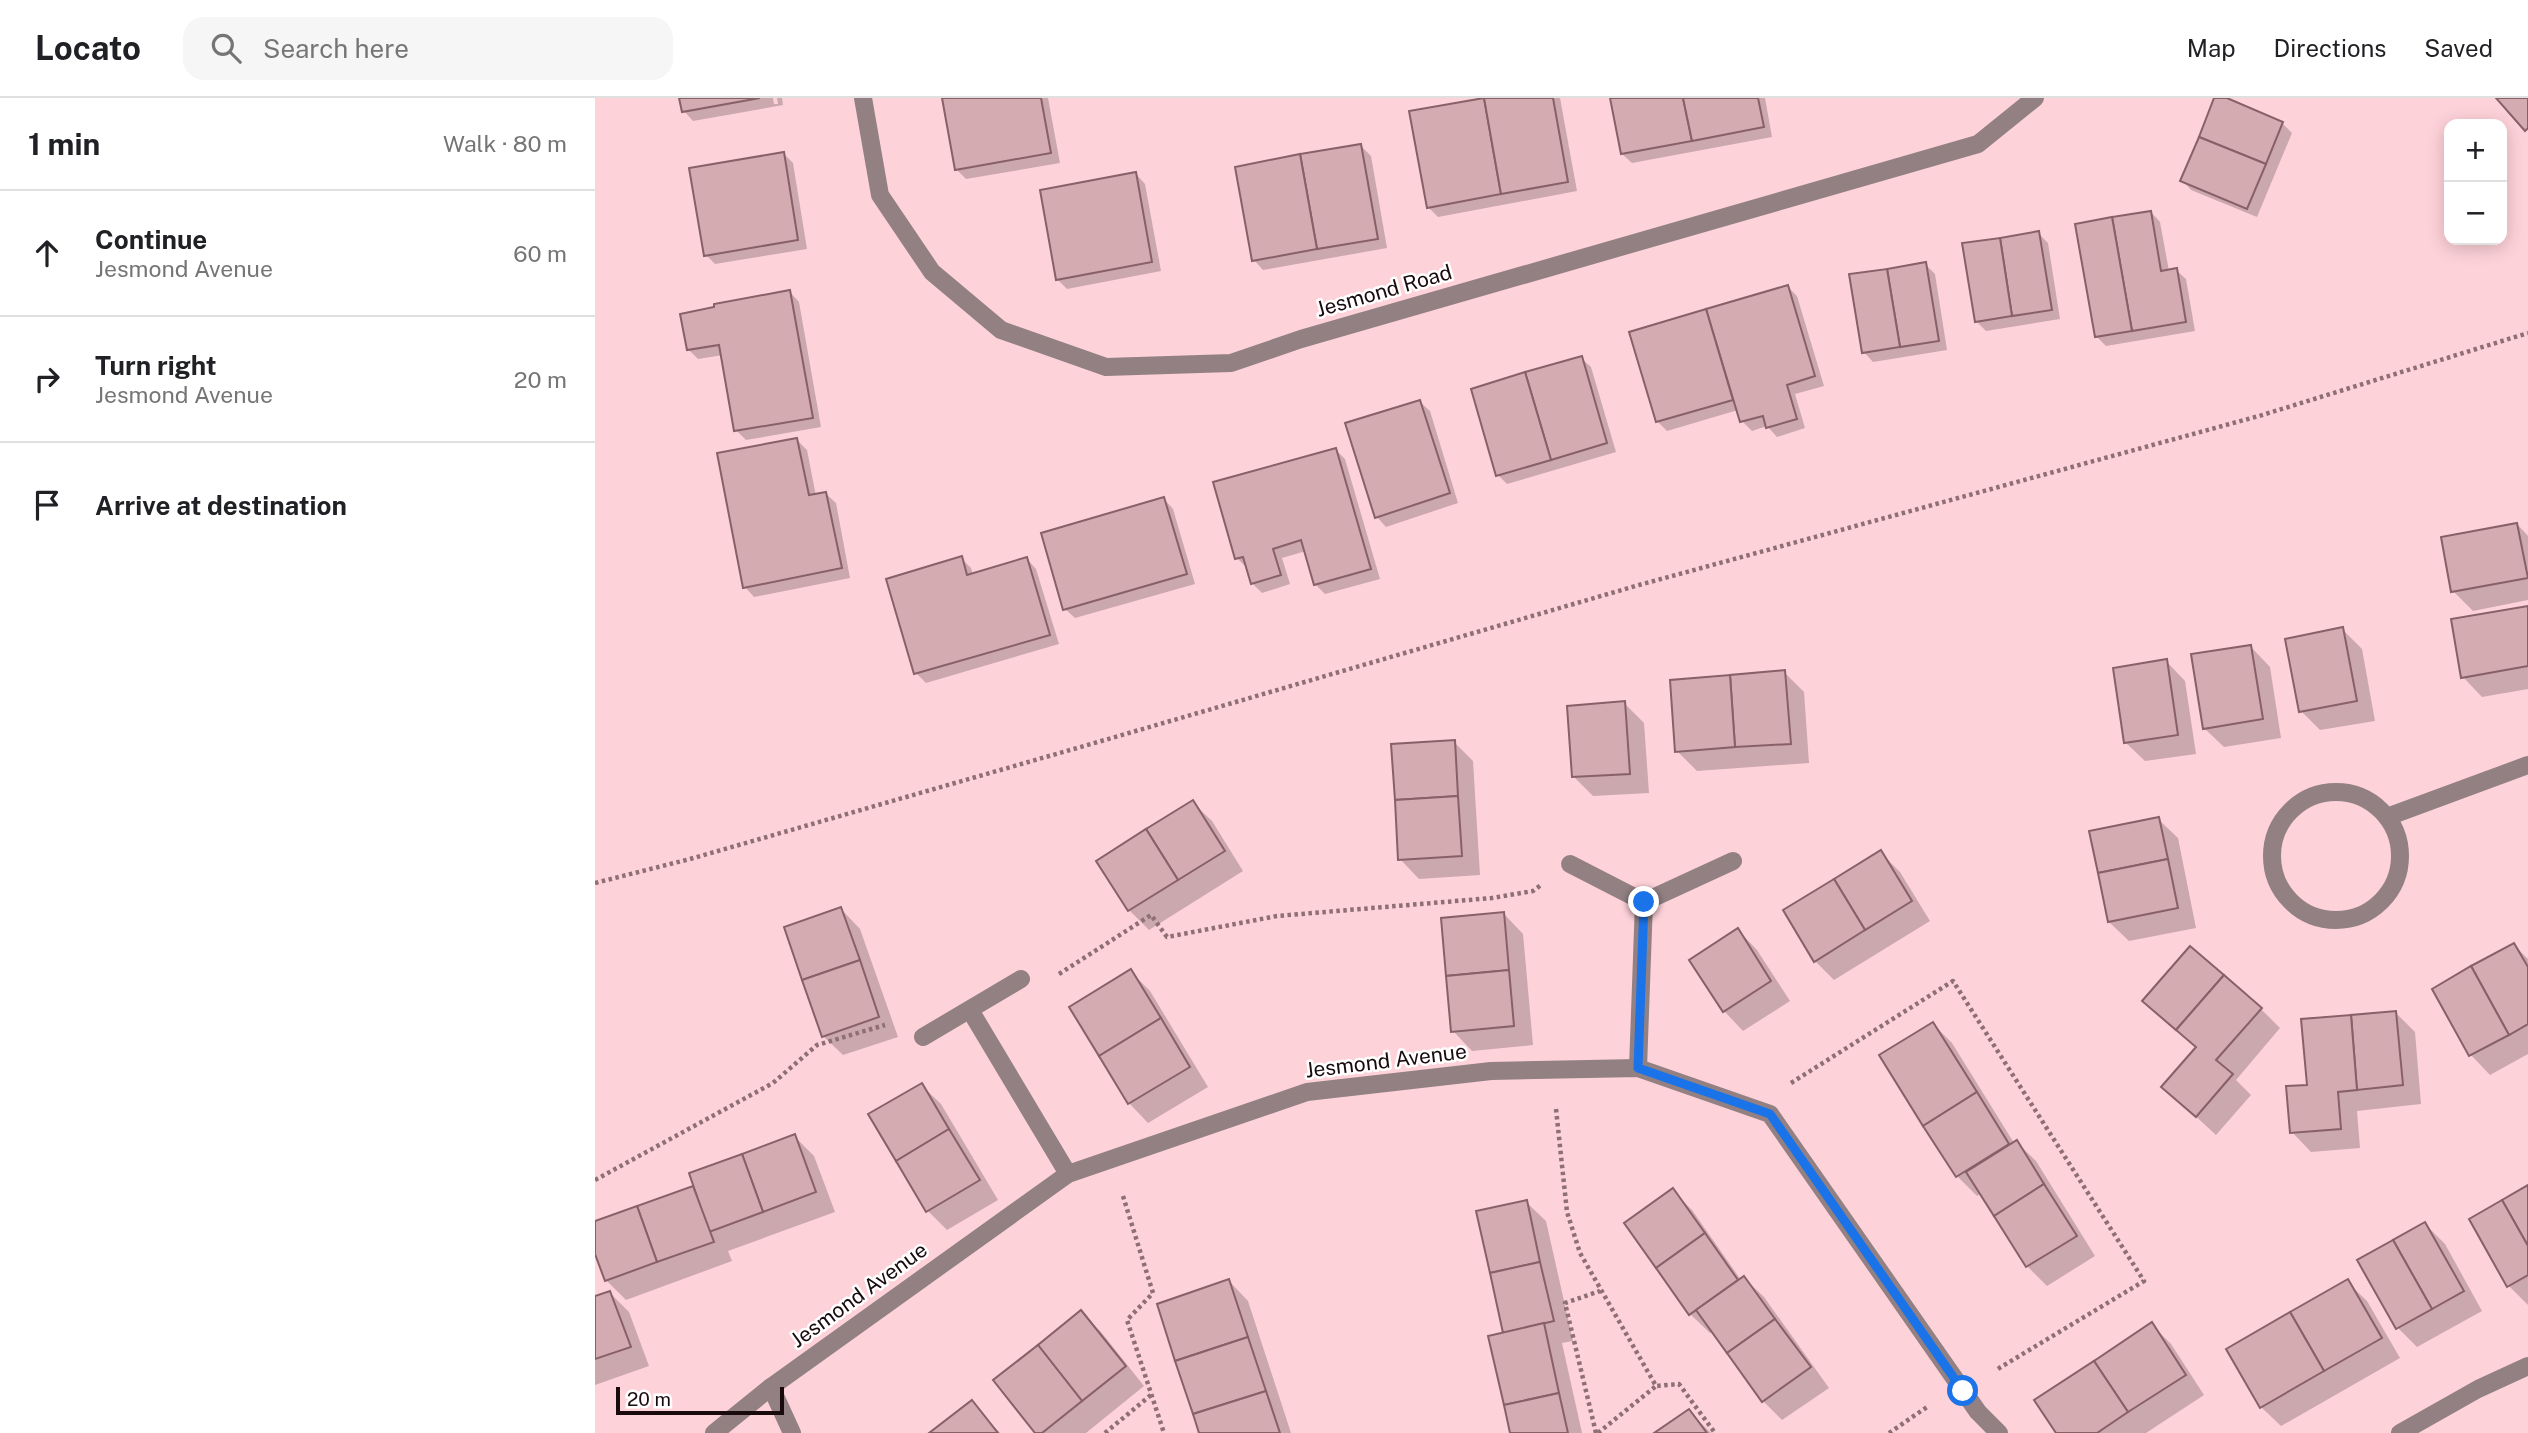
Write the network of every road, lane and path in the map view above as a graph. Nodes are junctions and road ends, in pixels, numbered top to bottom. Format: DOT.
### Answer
graph roads {
  1 [pos="863,98"];
  2 [pos="2035,98"];
  3 [pos="2528,333"];
  4 [pos="2528,765"];
  5 [pos="2387,817"];
  6 [pos="1733,861"];
  7 [pos="1570,864"];
  8 [pos="595,883"];
  9 [pos="1644,902"];
  10 [pos="1021,979"];
  11 [pos="970,1010"];
  12 [pos="923,1037"];
  13 [pos="1638,1068"];
  14 [pos="1552,1070"];
  15 [pos="1753,1107"];
  16 [pos="1112,1159"];
  17 [pos="1068,1174"];
  18 [pos="595,1180"];
  19 [pos="1601,1291"];
  20 [pos="2528,1366"];
  21 [pos="1656,1386"];
  22 [pos="771,1387"];
  23 [pos="1961,1388"];
  24 [pos="1151,1395"];
  25 [pos="714,1433"];
  26 [pos="792,1433"];
  27 [pos="1105,1433"];
  28 [pos="1164,1433"];
  29 [pos="1597,1433"];
  30 [pos="1715,1433"];
  31 [pos="1889,1433"];
  32 [pos="1999,1433"];
  33 [pos="2400,1433"];
  1 -- 2 [label="street, Jesmond Road"];
  3 -- 8 [label="path"];
  4 -- 5 [label="street"];
  5 -- 5 [label="street"];
  6 -- 9 [label="street"];
  7 -- 9 [label="street"];
  7 -- 10 [label="path"];
  9 -- 13 [label="street"];
  10 -- 11 [label="street"];
  11 -- 12 [label="street"];
  11 -- 17 [label="street"];
  12 -- 18 [label="path"];
  13 -- 14 [label="street, Jesmond Avenue"];
  13 -- 15 [label="street, Jesmond Avenue"];
  14 -- 16 [label="street, Jesmond Avenue"];
  14 -- 19 [label="path"];
  15 -- 23 [label="street, Jesmond Avenue"];
  15 -- 23 [label="path"];
  16 -- 17 [label="street, Jesmond Avenue"];
  16 -- 24 [label="path"];
  17 -- 22 [label="street, Jesmond Avenue"];
  19 -- 21 [label="path"];
  19 -- 29 [label="path"];
  20 -- 33 [label="street"];
  21 -- 29 [label="path"];
  21 -- 30 [label="path"];
  22 -- 25 [label="street, Jesmond Avenue"];
  22 -- 26 [label="street"];
  23 -- 31 [label="path"];
  23 -- 32 [label="street, Jesmond Avenue"];
  24 -- 27 [label="path"];
  24 -- 28 [label="path"];
}
